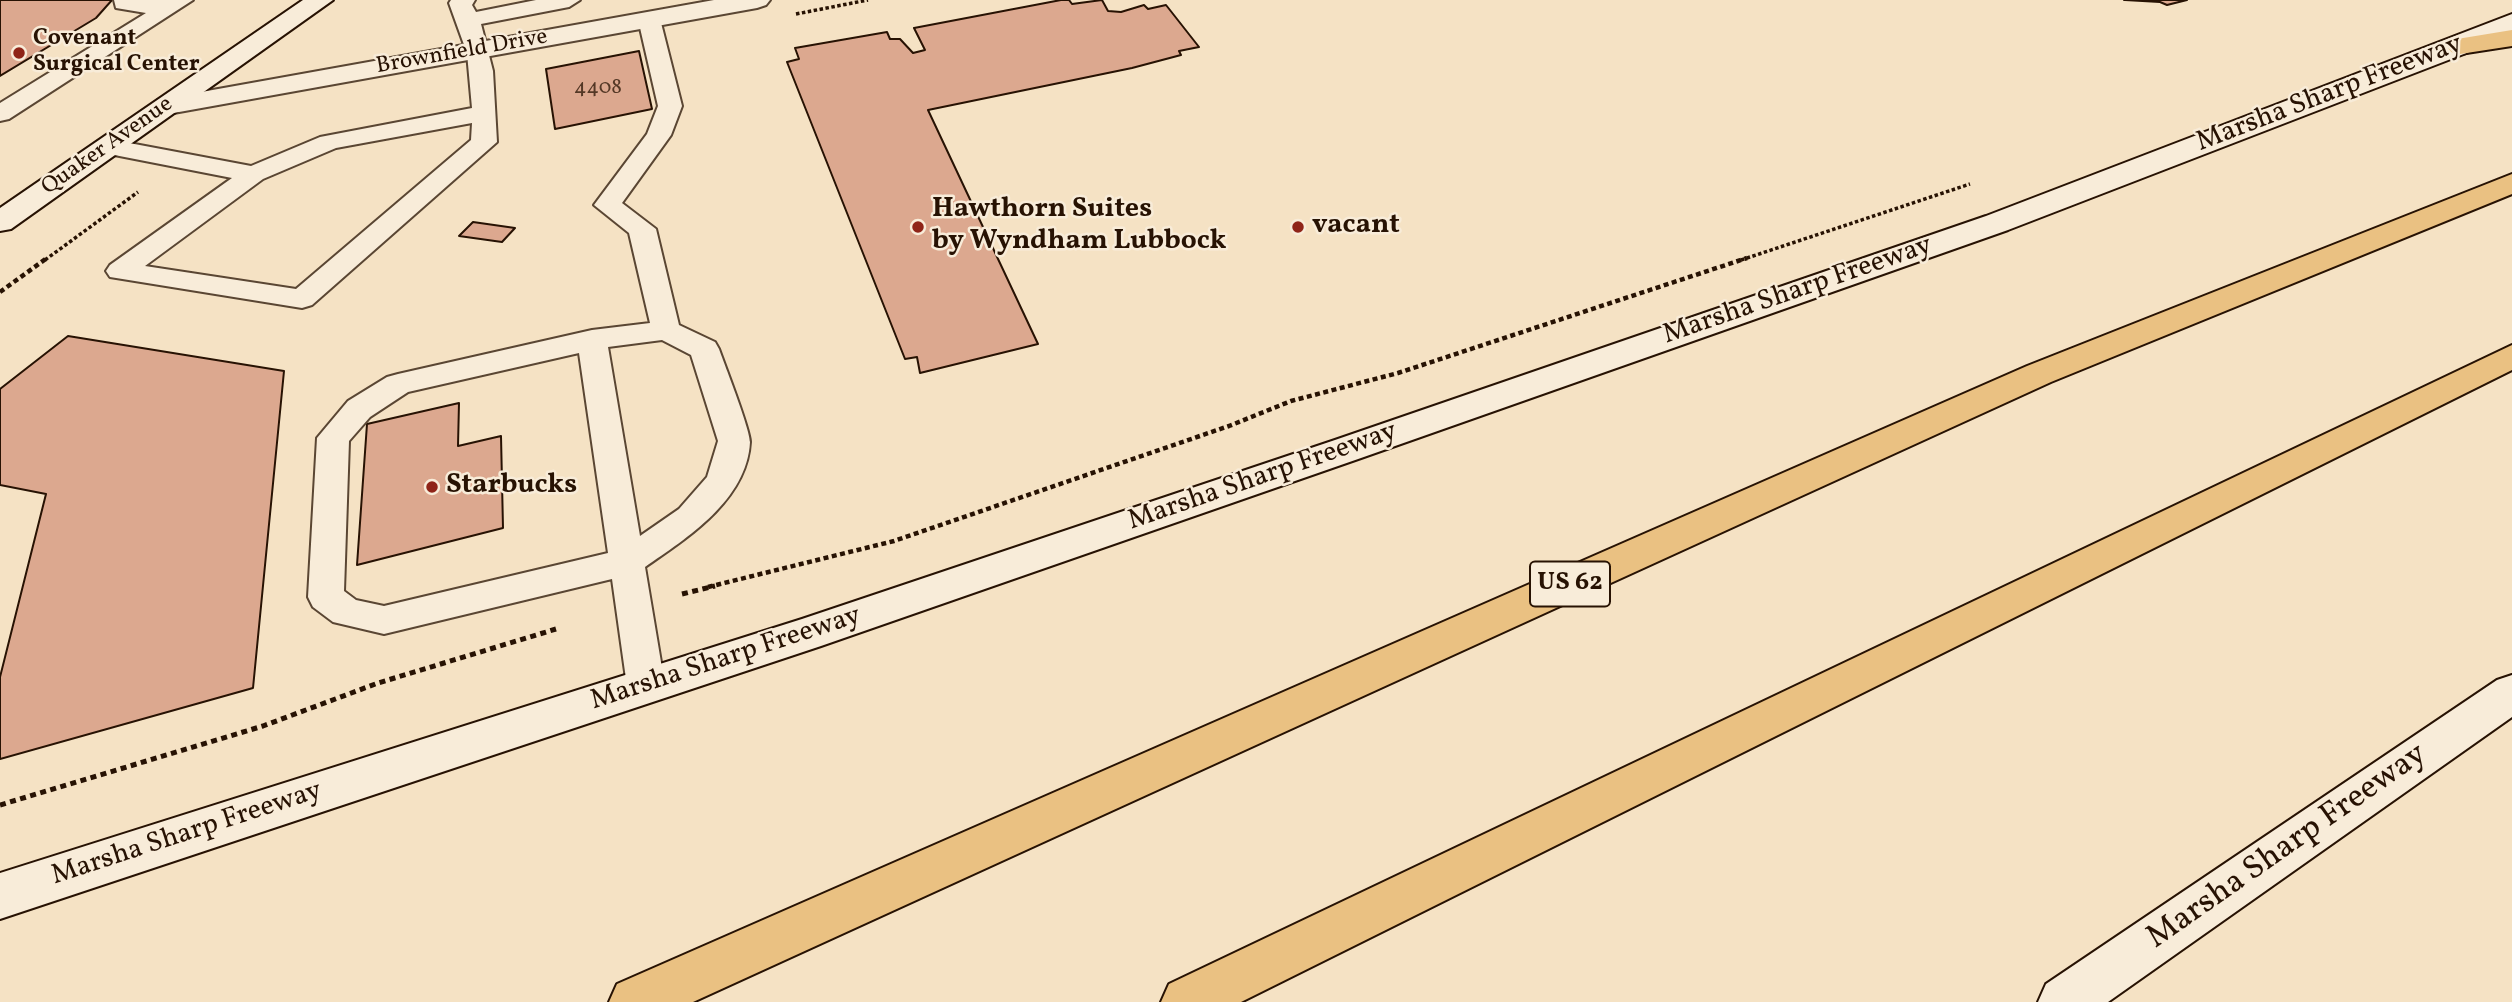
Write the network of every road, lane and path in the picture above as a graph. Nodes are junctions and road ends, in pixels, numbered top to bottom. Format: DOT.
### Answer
graph roads {
  1 [pos="125,0"];
  2 [pos="320,0"];
  3 [pos="569,0"];
  4 [pos="757,0"];
  5 [pos="175,5"];
  6 [pos="467,10"];
  7 [pos="649,19"];
  8 [pos="2512,22"];
  9 [pos="2512,38"];
  10 [pos="2460,46"];
  11 [pos="479,49"];
  12 [pos="167,106"];
  13 [pos="484,113"];
  14 [pos="0,114"];
  15 [pos="108,147"];
  16 [pos="183,160"];
  17 [pos="254,174"];
  18 [pos="1977,182"];
  19 [pos="2512,183"];
  20 [pos="0,222"];
  21 [pos="0,292"];
  22 [pos="667,330"];
  23 [pos="592,340"];
  24 [pos="2512,356"];
  25 [pos="626,562"];
  26 [pos="633,607"];
  27 [pos="646,686"];
  28 [pos="2512,693"];
  29 [pos="0,804"];
  30 [pos="0,896"];
  31 [pos="635,1002"];
  32 [pos="1187,1002"];
  33 [pos="2064,1002"];
  1 -- 5 [label="lane"];
  2 -- 12 [label="main road, Quaker Avenue"];
  3 -- 6 [label="lane"];
  4 -- 7 [label="main road, Brownfield Drive"];
  5 -- 14 [label="lane"];
  6 -- 11 [label="lane"];
  7 -- 11 [label="main road, Brownfield Drive"];
  7 -- 22 [label="lane"];
  8 -- 10 [label="main road, Marsha Sharp Freeway"];
  9 -- 10 [label="highway"];
  10 -- 27 [label="main road, Marsha Sharp Freeway"];
  11 -- 12 [label="main road, Brownfield Drive"];
  11 -- 13 [label="lane"];
  12 -- 15 [label="main road, Quaker Avenue"];
  13 -- 17 [label="lane"];
  13 -- 17 [label="lane"];
  15 -- 16 [label="lane"];
  15 -- 20 [label="main road, Quaker Avenue"];
  16 -- 17 [label="lane"];
  16 -- 21 [label="path"];
  18 -- 26 [label="path"];
  19 -- 31 [label="highway, US 62"];
  22 -- 23 [label="lane"];
  22 -- 25 [label="lane"];
  23 -- 25 [label="lane"];
  23 -- 25 [label="lane"];
  24 -- 32 [label="highway"];
  25 -- 26 [label="lane"];
  26 -- 27 [label="lane"];
  26 -- 29 [label="path"];
  27 -- 30 [label="main road, Marsha Sharp Freeway"];
  28 -- 33 [label="main road, Marsha Sharp Freeway"];
}
